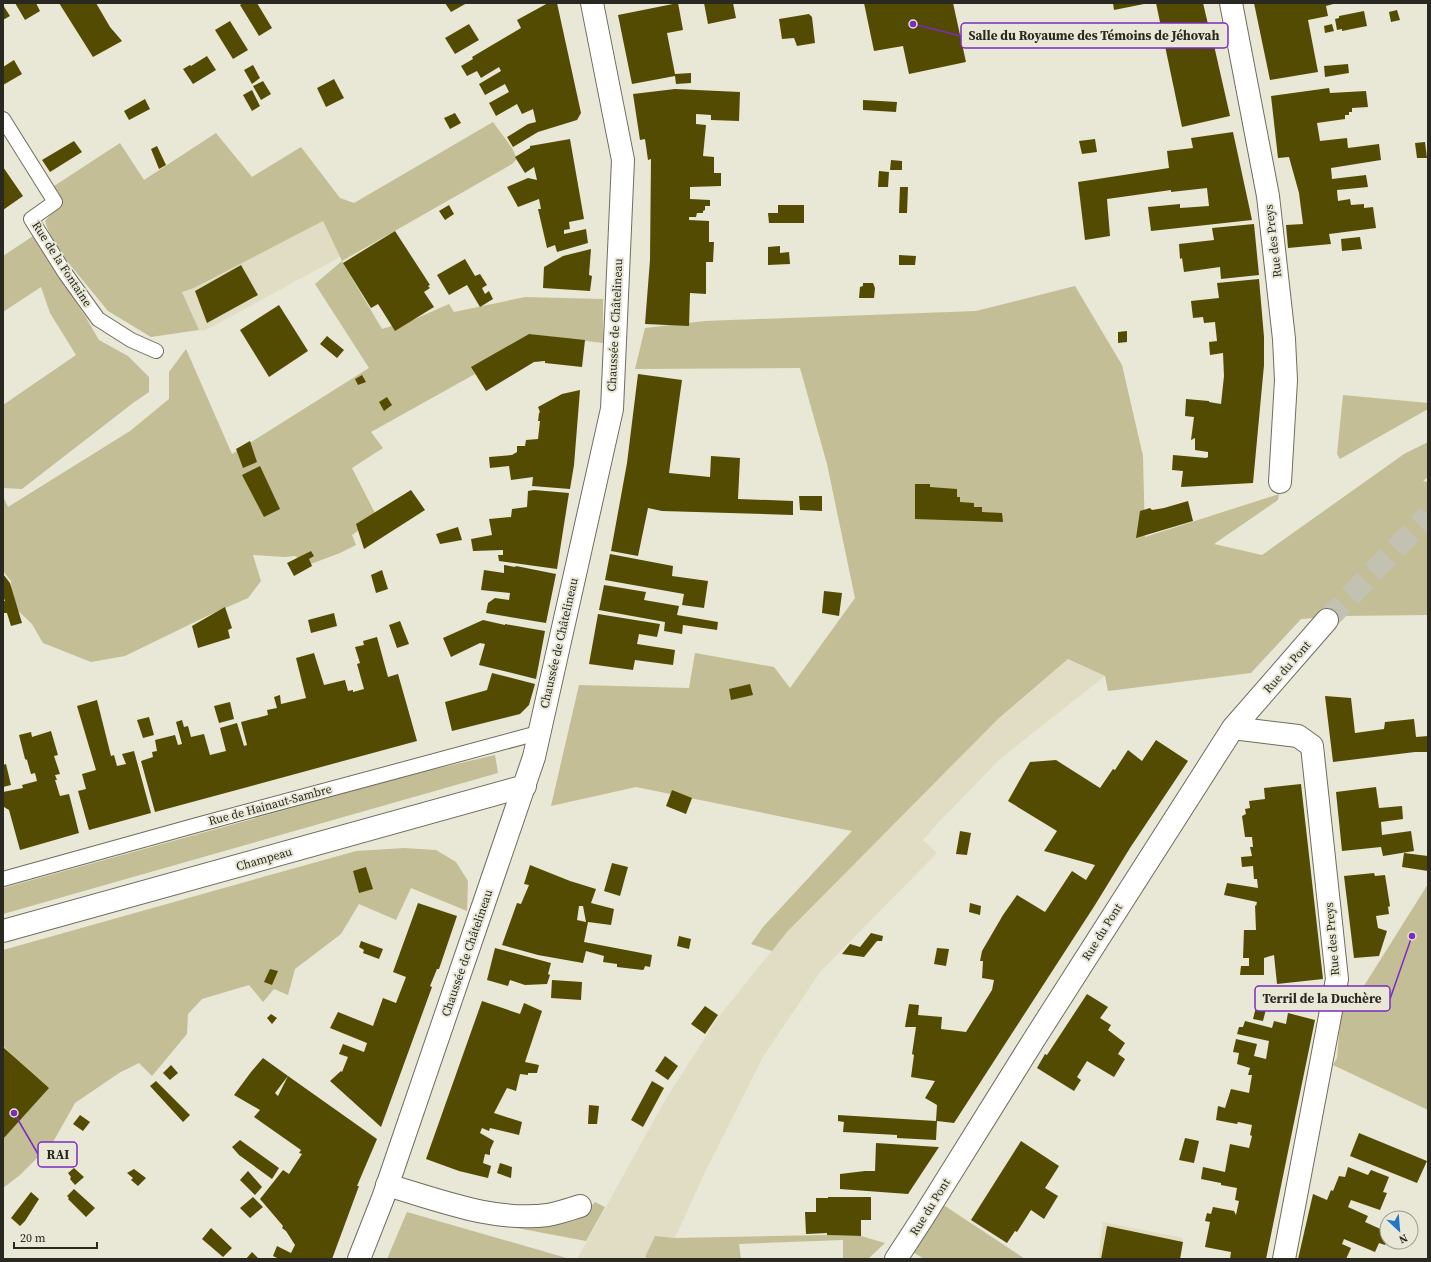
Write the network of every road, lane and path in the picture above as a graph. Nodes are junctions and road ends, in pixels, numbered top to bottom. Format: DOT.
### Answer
graph roads {
  1 [pos="592,3"];
  2 [pos="1231,3"];
  3 [pos="3,119"];
  4 [pos="156,351"];
  5 [pos="1280,482"];
  6 [pos="1327,620"];
  7 [pos="1233,728"];
  8 [pos="538,733"];
  9 [pos="524,786"];
  10 [pos="3,879"];
  11 [pos="3,932"];
  12 [pos="387,1185"];
  13 [pos="580,1206"];
  14 [pos="359,1259"];
  15 [pos="896,1259"];
  16 [pos="1284,1259"];
  1 -- 8 [label="street, Chaussée de Châtelineau"];
  2 -- 5 [label="street, Rue des Preys"];
  3 -- 4 [label="lane, Rue de la Fontaine"];
  6 -- 7 [label="street, Rue du Pont"];
  7 -- 15 [label="street, Rue du Pont"];
  7 -- 16 [label="street, Rue des Preys"];
  8 -- 9 [label="street, Chaussée de Châtelineau"];
  8 -- 10 [label="lane, Rue de Hainaut-Sambre"];
  9 -- 11 [label="street, Champeau"];
  9 -- 12 [label="street, Chaussée de Châtelineau"];
  12 -- 13 [label="street"];
  12 -- 14 [label="street, Chaussée de Châtelineau"];
}
